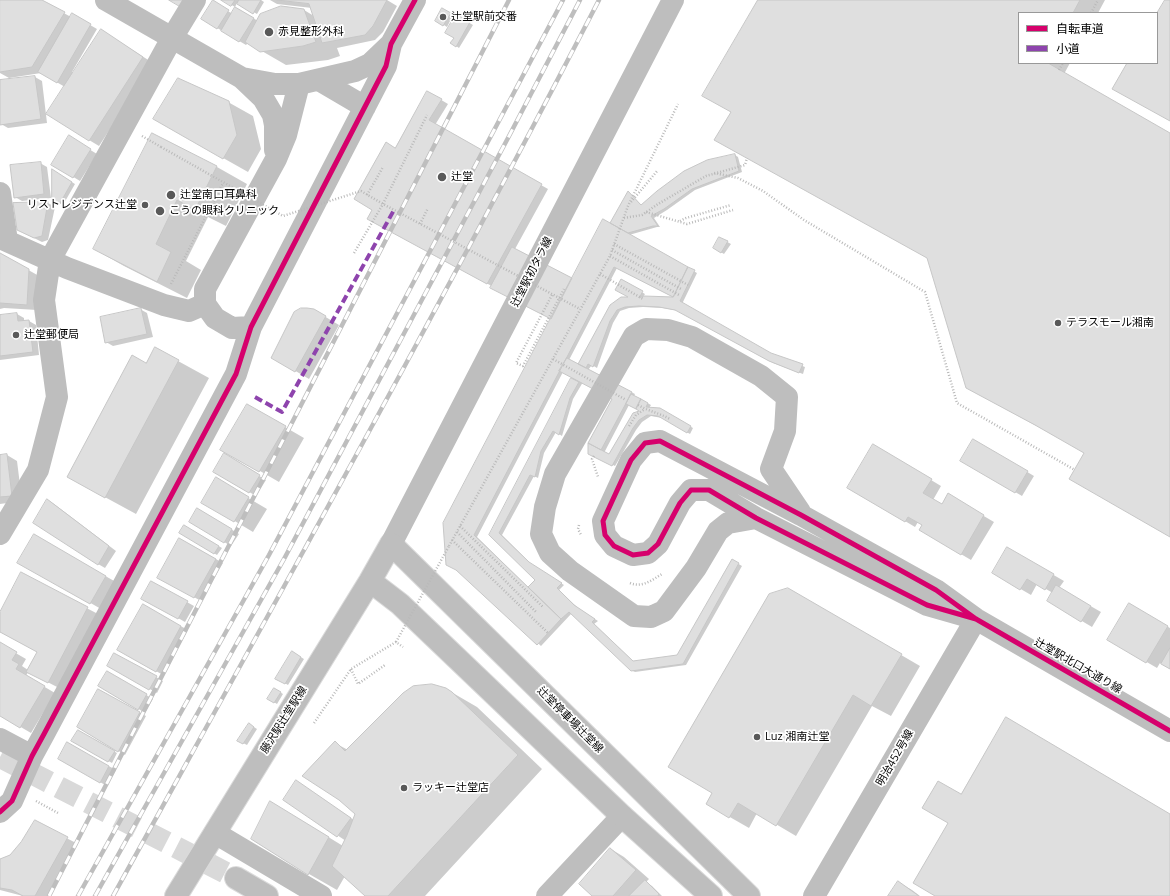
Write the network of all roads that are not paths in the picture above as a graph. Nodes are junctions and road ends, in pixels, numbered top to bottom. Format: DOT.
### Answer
graph roads {
  1 [pos="106,0"];
  2 [pos="195,0"];
  3 [pos="413,0"];
  4 [pos="673,0"];
  5 [pos="172,38"];
  6 [pos="391,44"];
  7 [pos="242,78"];
  8 [pos="309,82"];
  9 [pos="365,107"];
  10 [pos="276,159"];
  11 [pos="0,192"];
  12 [pos="4,239"];
  13 [pos="50,260"];
  14 [pos="205,304"];
  15 [pos="251,327"];
  16 [pos="801,515"];
  17 [pos="756,518"];
  18 [pos="0,534"];
  19 [pos="391,544"];
  20 [pos="370,582"];
  21 [pos="976,619"];
  22 [pos="1170,731"];
  23 [pos="0,739"];
  24 [pos="32,756"];
  25 [pos="0,812"];
  26 [pos="622,816"];
  27 [pos="215,833"];
  28 [pos="236,878"];
  29 [pos="176,896"];
  30 [pos="267,896"];
  31 [pos="321,896"];
  32 [pos="547,896"];
  33 [pos="711,896"];
  34 [pos="749,896"];
  35 [pos="814,896"];
  1 -- 5 [label="street"];
  2 -- 5 [label="street"];
  3 -- 6 [label="street"];
  4 -- 19 [label="street, 辻堂駅初タラ線"];
  5 -- 7 [label="street"];
  5 -- 13 [label="street"];
  6 -- 8 [label="street"];
  6 -- 9 [label="street"];
  7 -- 8 [label="street"];
  7 -- 10 [label="street"];
  8 -- 9 [label="street"];
  8 -- 10 [label="street"];
  9 -- 15 [label="street"];
  10 -- 14 [label="street"];
  11 -- 12 [label="street"];
  12 -- 13 [label="street"];
  13 -- 14 [label="street"];
  13 -- 18 [label="street"];
  14 -- 15 [label="street"];
  15 -- 24 [label="street"];
  16 -- 17 [label="street"];
  16 -- 17 [label="street"];
  16 -- 21 [label="street"];
  17 -- 21 [label="street"];
  19 -- 20 [label="street, 藤沢駅辻堂駅線"];
  19 -- 34 [label="street, 辻堂停車場辻堂線"];
  20 -- 26 [label="street"];
  20 -- 27 [label="street, 藤沢駅辻堂駅線"];
  21 -- 22 [label="street, 辻堂駅北口大通り線"];
  21 -- 35 [label="street, 明治452号線"];
  23 -- 24 [label="street"];
  24 -- 25 [label="street"];
  26 -- 32 [label="street"];
  26 -- 33 [label="street"];
  27 -- 29 [label="street, 藤沢駅辻堂駅線"];
  27 -- 31 [label="street"];
  28 -- 30 [label="street"];
}
